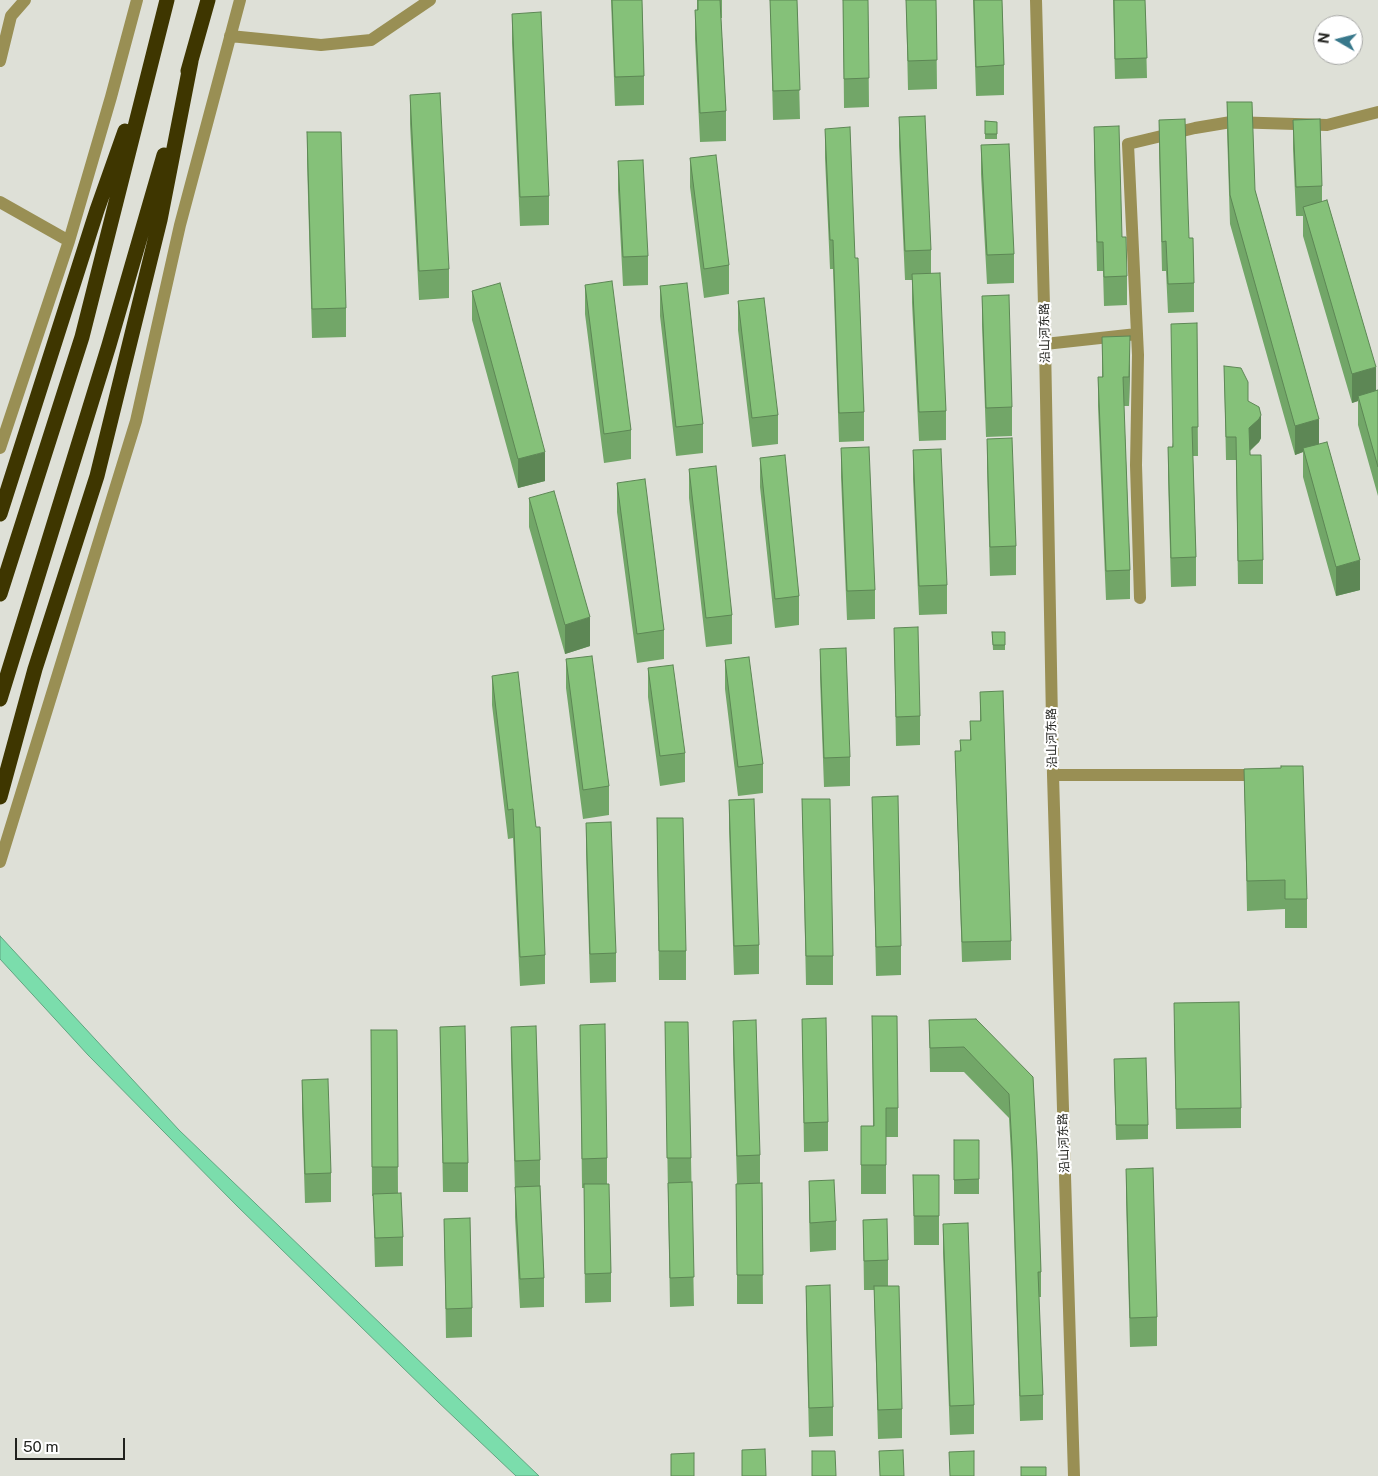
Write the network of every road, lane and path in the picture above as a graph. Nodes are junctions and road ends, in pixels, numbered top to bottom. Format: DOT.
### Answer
graph roads {
  1 [pos="25,0"];
  2 [pos="167,0"];
  3 [pos="208,0"];
  4 [pos="240,0"];
  5 [pos="430,0"];
  6 [pos="1036,0"];
  7 [pos="136,4"];
  8 [pos="230,36"];
  9 [pos="155,50"];
  10 [pos="0,61"];
  11 [pos="191,61"];
  12 [pos="1378,112"];
  13 [pos="0,202"];
  14 [pos="69,241"];
  15 [pos="1138,334"];
  16 [pos="1045,344"];
  17 [pos="0,448"];
  18 [pos="0,514"];
  19 [pos="0,594"];
  20 [pos="1140,598"];
  21 [pos="0,700"];
  22 [pos="1053,775"];
  23 [pos="1267,775"];
  24 [pos="0,798"];
  25 [pos="0,862"];
  26 [pos="1074,1476"];
  1 -- 10 [label="street"];
  2 -- 9 [label="highway"];
  3 -- 11 [label="highway"];
  4 -- 8 [label="street"];
  5 -- 8 [label="street"];
  6 -- 16 [label="street, 沿山河东路"];
  7 -- 14 [label="street"];
  8 -- 25 [label="street"];
  9 -- 18 [label="highway"];
  9 -- 19 [label="highway"];
  11 -- 21 [label="highway"];
  11 -- 24 [label="highway"];
  12 -- 15 [label="street"];
  13 -- 14 [label="street"];
  14 -- 17 [label="street"];
  15 -- 16 [label="street"];
  15 -- 20 [label="street"];
  16 -- 22 [label="street, 沿山河东路"];
  22 -- 23 [label="street"];
  22 -- 26 [label="street, 沿山河东路"];
}
